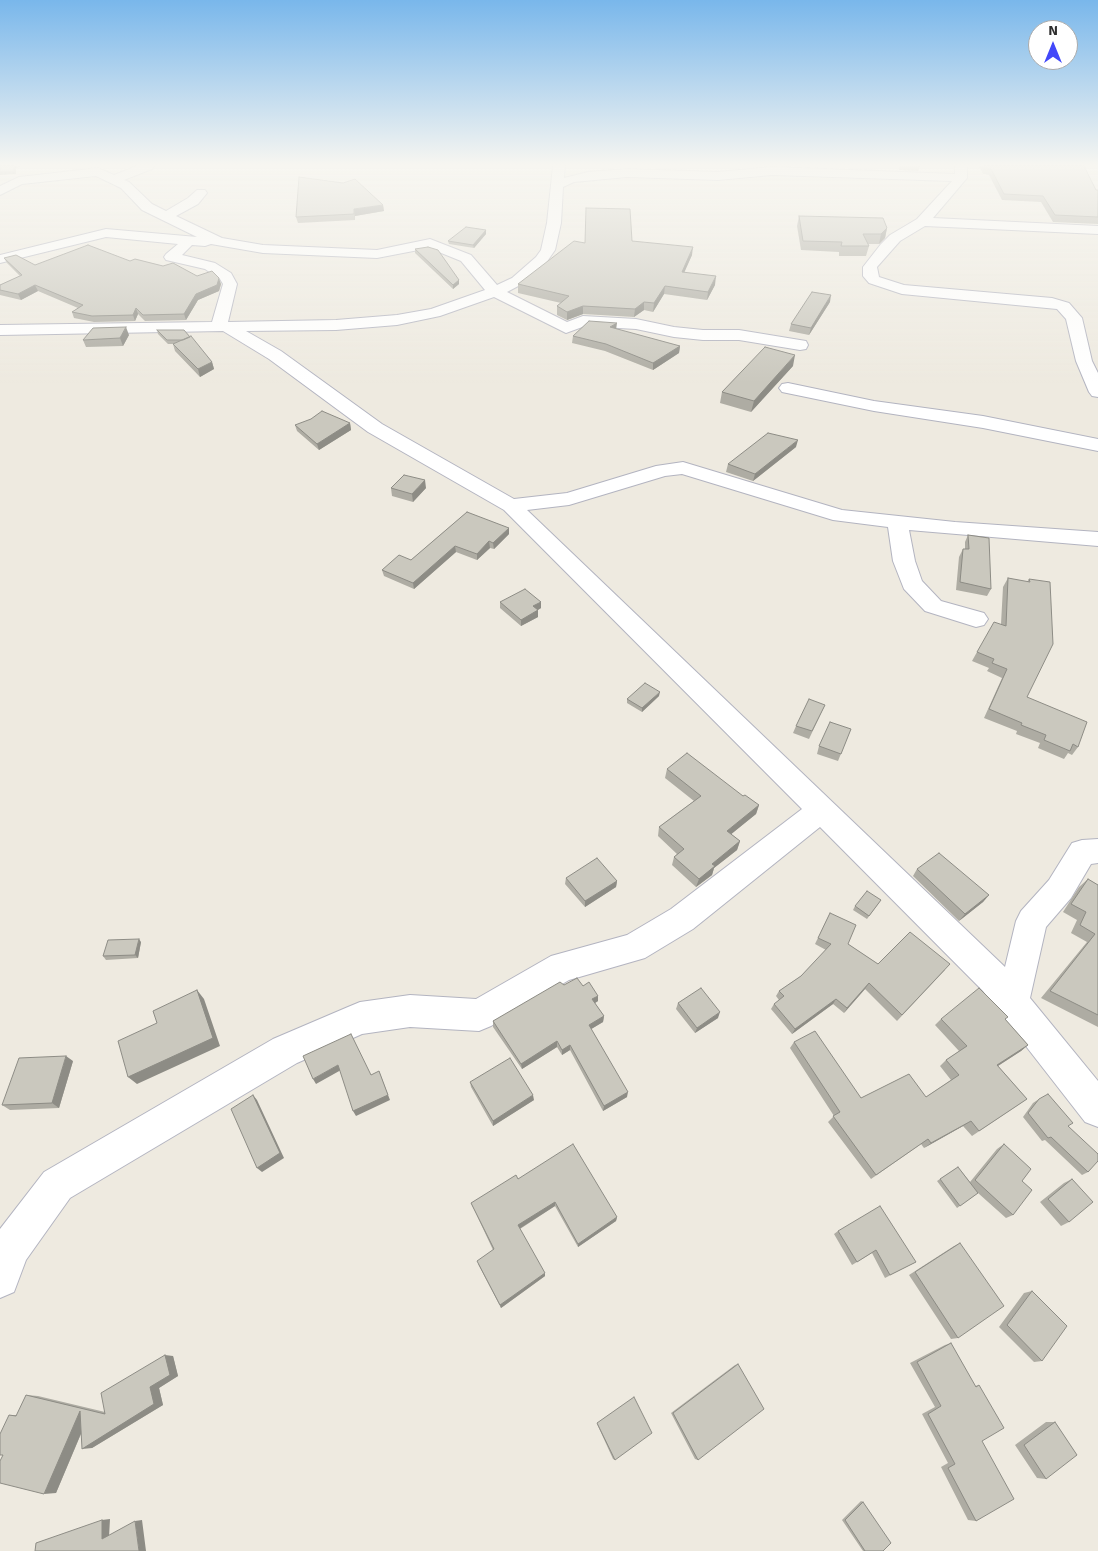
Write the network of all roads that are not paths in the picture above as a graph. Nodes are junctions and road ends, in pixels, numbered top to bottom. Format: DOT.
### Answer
graph roads {
  1 [pos="84,238"];
  2 [pos="156,238"];
  3 [pos="210,238"];
  4 [pos="551,238"];
  5 [pos="895,238"];
  6 [pos="189,242"];
  7 [pos="218,242"];
  8 [pos="0,259"];
  9 [pos="495,292"];
  10 [pos="223,328"];
  11 [pos="0,330"];
  12 [pos="800,345"];
  13 [pos="788,388"];
  14 [pos="1098,392"];
  15 [pos="1098,445"];
  16 [pos="511,506"];
  17 [pos="897,521"];
  18 [pos="1098,539"];
  19 [pos="976,619"];
  20 [pos="822,810"];
  21 [pos="1098,850"];
  22 [pos="1013,1001"];
  23 [pos="1098,1109"];
  24 [pos="0,1278"];
  1 -- 8 [label="street"];
  2 -- 6 [label="street"];
  3 -- 7 [label="street"];
  4 -- 9 [label="street"];
  5 -- 14 [label="street"];
  6 -- 7 [label="street"];
  6 -- 10 [label="street"];
  7 -- 9 [label="street"];
  9 -- 10 [label="street"];
  9 -- 12 [label="street"];
  10 -- 11 [label="street"];
  10 -- 16 [label="street"];
  13 -- 15 [label="street"];
  16 -- 17 [label="street"];
  16 -- 20 [label="street"];
  17 -- 18 [label="street"];
  17 -- 19 [label="street"];
  20 -- 22 [label="street"];
  20 -- 24 [label="street"];
  21 -- 22 [label="street"];
  22 -- 23 [label="street"];
}
